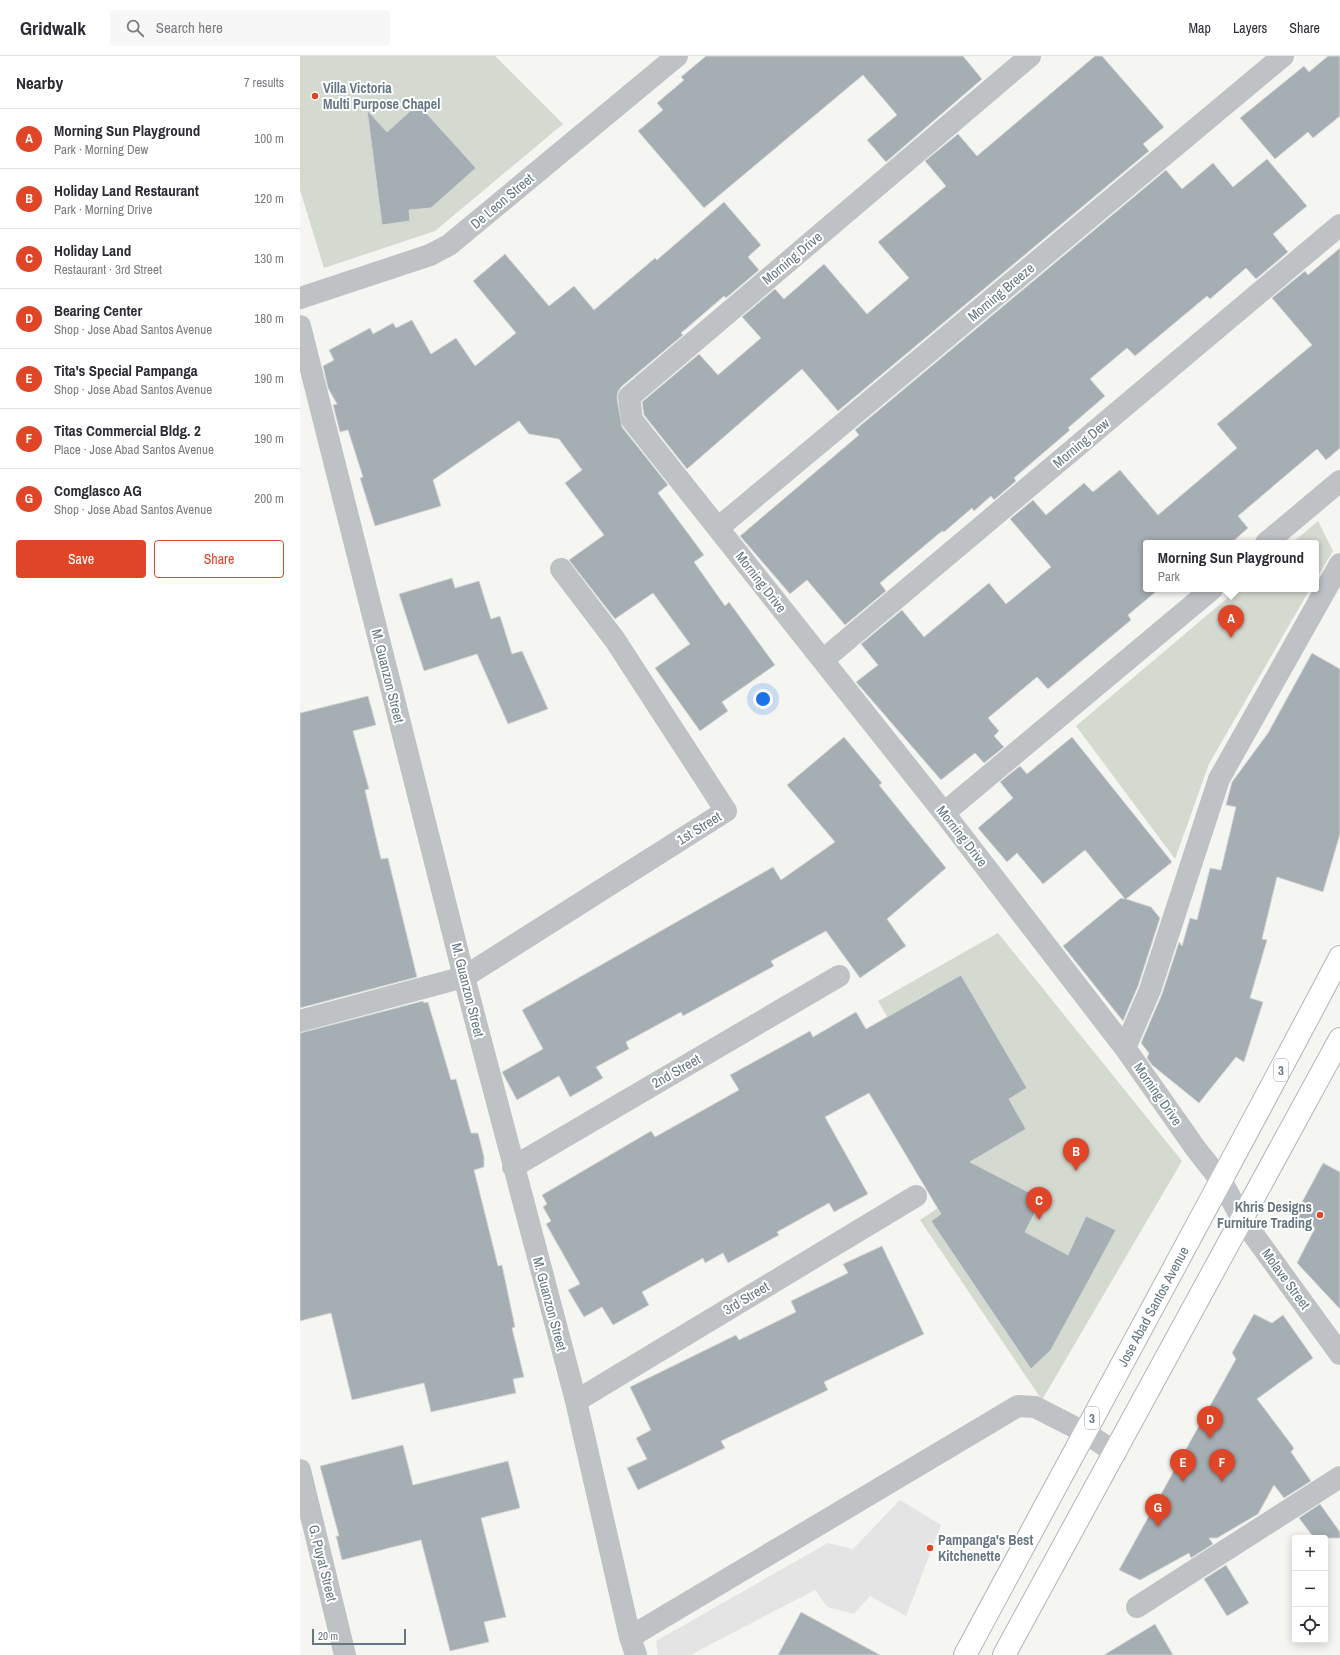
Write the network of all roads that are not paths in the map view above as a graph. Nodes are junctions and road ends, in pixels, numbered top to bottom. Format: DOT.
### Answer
graph roads {
  1 [pos="677,56"];
  2 [pos="1030,56"];
  3 [pos="1283,56"];
  4 [pos="1340,225"];
  5 [pos="300,298"];
  6 [pos="300,326"];
  7 [pos="1340,481"];
  8 [pos="718,528"];
  9 [pos="1270,540"];
  10 [pos="1340,564"];
  11 [pos="561,569"];
  12 [pos="1208,592"];
  13 [pos="823,660"];
  14 [pos="944,813"];
  15 [pos="1340,957"];
  16 [pos="839,976"];
  17 [pos="464,977"];
  18 [pos="300,1021"];
  19 [pos="1340,1040"];
  20 [pos="1125,1048"];
  21 [pos="514,1167"];
  22 [pos="1222,1182"];
  23 [pos="916,1196"];
  24 [pos="1242,1219"];
  25 [pos="1340,1354"];
  26 [pos="576,1401"];
  27 [pos="1084,1432"];
  28 [pos="1116,1453"];
  29 [pos="300,1470"];
  30 [pos="1340,1477"];
  31 [pos="1137,1607"];
  32 [pos="633,1646"];
  33 [pos="346,1655"];
  34 [pos="965,1655"];
  35 [pos="1004,1655"];
  1 -- 5 [label="street, De Leon Street"];
  2 -- 8 [label="street, Morning Drive"];
  3 -- 8 [label="street, Morning Breeze"];
  4 -- 13 [label="street, Morning Dew"];
  6 -- 17 [label="street, M. Guanzon Street"];
  7 -- 9 [label="street"];
  8 -- 13 [label="street, Morning Drive"];
  10 -- 20 [label="street"];
  11 -- 17 [label="street, 1st Street"];
  12 -- 14 [label="street"];
  13 -- 14 [label="street, Morning Drive"];
  14 -- 20 [label="street, Morning Drive"];
  15 -- 22 [label="highway, Jose Abad Santos Avenue / 3"];
  16 -- 21 [label="street, 2nd Street"];
  17 -- 18 [label="street"];
  17 -- 21 [label="street, M. Guanzon Street"];
  19 -- 24 [label="highway"];
  20 -- 22 [label="street, Morning Drive"];
  21 -- 26 [label="street, M. Guanzon Street"];
  22 -- 24 [label="street, Molave Street"];
  22 -- 27 [label="highway, Jose Abad Santos Avenue / 3"];
  23 -- 26 [label="street, 3rd Street"];
  24 -- 25 [label="street, Molave Street"];
  24 -- 28 [label="highway"];
  26 -- 32 [label="street, M. Guanzon Street"];
  27 -- 28 [label="street"];
  27 -- 32 [label="street"];
  27 -- 34 [label="highway, Jose Abad Santos Avenue / 3"];
  28 -- 35 [label="highway"];
  29 -- 33 [label="street, G. Puyat Street"];
  30 -- 31 [label="street"];
}
